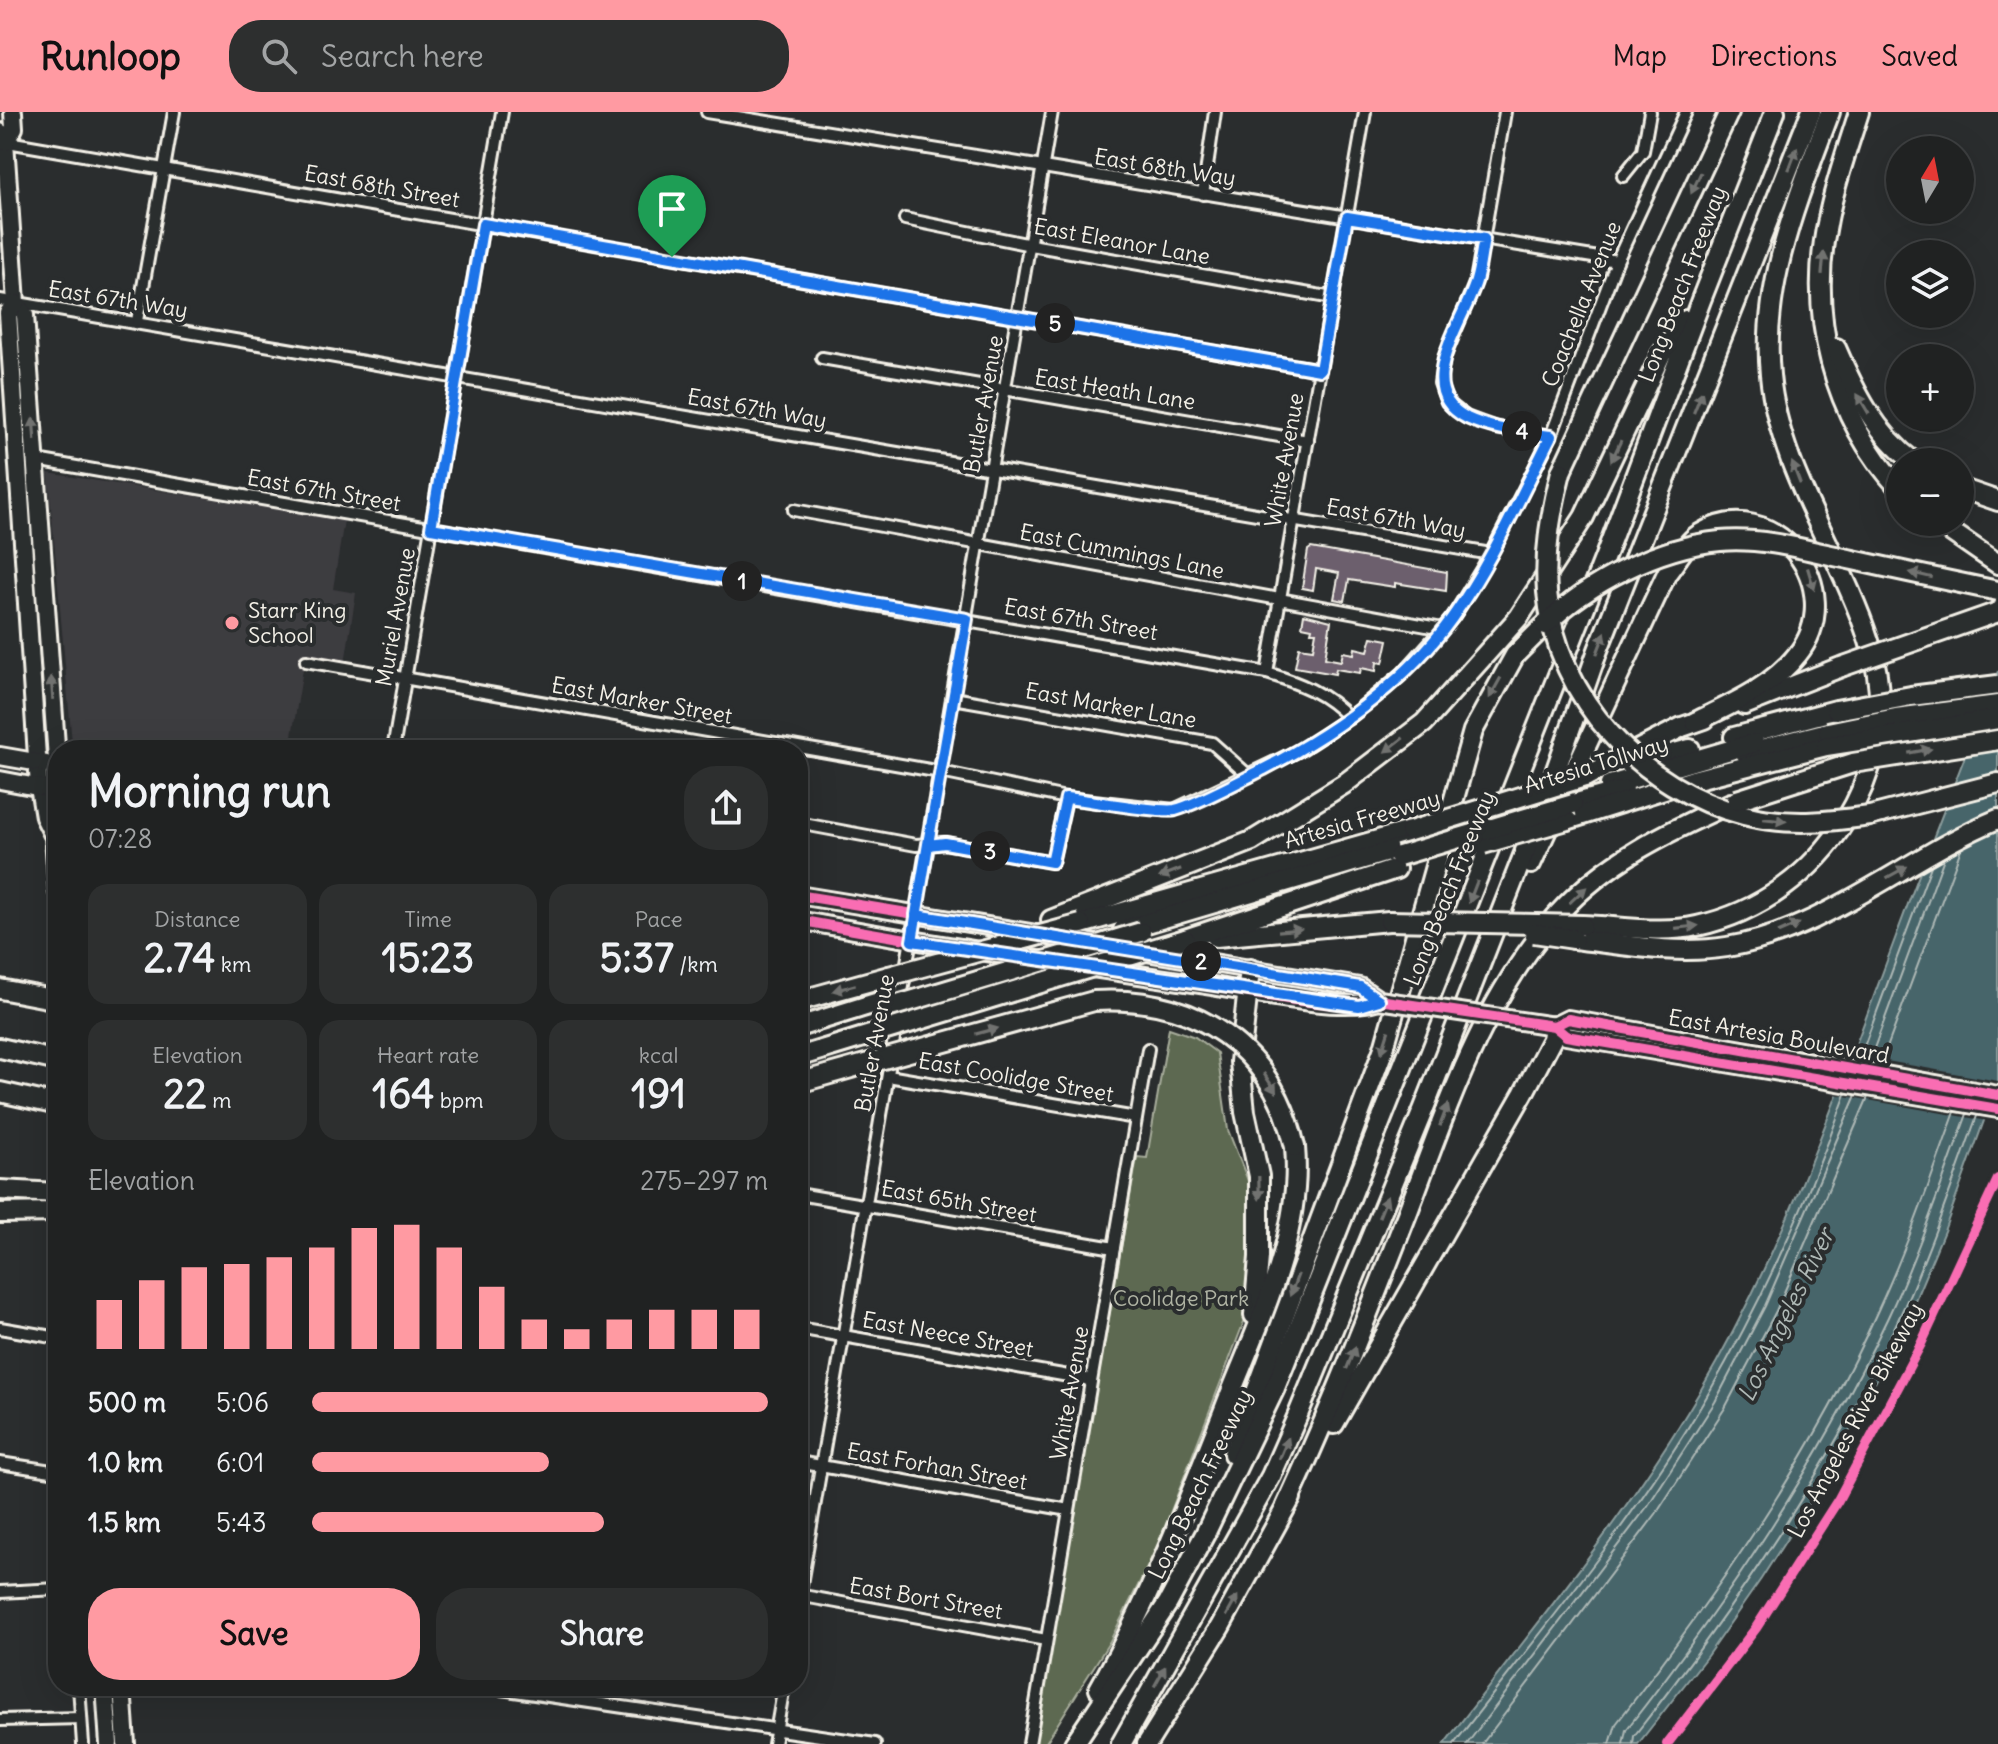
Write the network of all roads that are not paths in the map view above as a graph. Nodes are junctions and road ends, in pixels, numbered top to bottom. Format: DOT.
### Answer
graph roads {
  1 [pos="13,112"];
  2 [pos="174,112"];
  3 [pos="502,112"];
  4 [pos="707,112"];
  5 [pos="1052,112"];
  6 [pos="1215,112"];
  7 [pos="1365,112"];
  8 [pos="1505,112"];
  9 [pos="1650,112"];
  10 [pos="1686,112"];
  11 [pos="1729,112"];
  12 [pos="1775,112"];
  13 [pos="1811,112"];
  14 [pos="1830,112"];
  15 [pos="1859,112"];
  16 [pos="2,138"];
  17 [pos="1044,168"];
  18 [pos="164,169"];
  19 [pos="1623,176"];
  20 [pos="1203,194"];
  21 [pos="1347,217"];
  22 [pos="905,219"];
  23 [pos="483,224"];
  24 [pos="1484,239"];
  25 [pos="1031,245"];
  26 [pos="1617,261"];
  27 [pos="1333,298"];
  28 [pos="1701,300"];
  29 [pos="8,301"];
  30 [pos="1822,315"];
  31 [pos="1019,317"];
  32 [pos="137,321"];
  33 [pos="822,358"];
  34 [pos="1320,370"];
  35 [pos="457,376"];
  36 [pos="1006,391"];
  37 [pos="1551,436"];
  38 [pos="1308,441"];
  39 [pos="1897,448"];
  40 [pos="36,460"];
  41 [pos="993,469"];
  42 [pos="1886,470"];
  43 [pos="1974,493"];
  44 [pos="1998,501"];
  45 [pos="794,510"];
  46 [pos="1294,521"];
  47 [pos="431,528"];
  48 [pos="1955,536"];
  49 [pos="980,544"];
  50 [pos="1491,554"];
  51 [pos="1998,564"];
  52 [pos="1998,591"];
  53 [pos="1279,601"];
  54 [pos="1998,612"];
  55 [pos="967,619"];
  56 [pos="1443,629"];
  57 [pos="306,661"];
  58 [pos="1267,673"];
  59 [pos="405,680"];
  60 [pos="1998,685"];
  61 [pos="1998,697"];
  62 [pos="953,698"];
  63 [pos="1998,705"];
  64 [pos="1349,718"];
  65 [pos="1998,719"];
  66 [pos="1695,722"];
  67 [pos="1830,728"];
  68 [pos="56,740"];
  69 [pos="396,740"];
  70 [pos="755,740"];
  71 [pos="1998,740"];
  72 [pos="808,749"];
  73 [pos="0,756"];
  74 [pos="38,763"];
  75 [pos="48,764"];
  76 [pos="941,772"];
  77 [pos="1249,776"];
  78 [pos="1585,777"];
  79 [pos="0,780"];
  80 [pos="1998,783"];
  81 [pos="39,787"];
  82 [pos="48,789"];
  83 [pos="1066,798"];
  84 [pos="1573,806"];
  85 [pos="1998,819"];
  86 [pos="48,822"];
  87 [pos="808,825"];
  88 [pos="928,845"];
  89 [pos="1402,851"];
  90 [pos="808,897"];
  91 [pos="916,915"];
  92 [pos="808,922"];
  93 [pos="1578,932"];
  94 [pos="1185,939"];
  95 [pos="912,941"];
  96 [pos="975,952"];
  97 [pos="1250,969"];
  98 [pos="0,989"];
  99 [pos="1248,992"];
  100 [pos="48,998"];
  101 [pos="808,998"];
  102 [pos="1379,1000"];
  103 [pos="884,1005"];
  104 [pos="808,1024"];
  105 [pos="1554,1026"];
  106 [pos="808,1032"];
  107 [pos="0,1048"];
  108 [pos="1148,1049"];
  109 [pos="808,1054"];
  110 [pos="48,1059"];
  111 [pos="1780,1065"];
  112 [pos="888,1076"];
  113 [pos="808,1080"];
  114 [pos="0,1094"];
  115 [pos="1998,1095"];
  116 [pos="48,1103"];
  117 [pos="1424,1108"];
  118 [pos="1998,1109"];
  119 [pos="1136,1118"];
  120 [pos="0,1190"];
  121 [pos="48,1192"];
  122 [pos="808,1196"];
  123 [pos="866,1206"];
  124 [pos="48,1212"];
  125 [pos="0,1213"];
  126 [pos="1114,1248"];
  127 [pos="0,1328"];
  128 [pos="808,1330"];
  129 [pos="48,1336"];
  130 [pos="844,1336"];
  131 [pos="1238,1372"];
  132 [pos="1091,1380"];
  133 [pos="0,1463"];
  134 [pos="808,1464"];
  135 [pos="821,1466"];
  136 [pos="48,1470"];
  137 [pos="1286,1506"];
  138 [pos="1069,1510"];
  139 [pos="1205,1534"];
  140 [pos="808,1539"];
  141 [pos="48,1590"];
  142 [pos="0,1592"];
  143 [pos="808,1597"];
  144 [pos="1046,1640"];
  145 [pos="80,1696"];
  146 [pos="106,1696"];
  147 [pos="123,1696"];
  148 [pos="550,1696"];
  149 [pos="782,1696"];
  150 [pos="81,1718"];
  151 [pos="0,1720"];
  152 [pos="776,1728"];
  153 [pos="83,1744"];
  154 [pos="109,1744"];
  155 [pos="126,1744"];
  156 [pos="774,1744"];
  157 [pos="875,1744"];
  158 [pos="1029,1744"];
  159 [pos="1067,1744"];
  160 [pos="1074,1744"];
  161 [pos="1121,1744"];
  162 [pos="1147,1744"];
  1 -- 16 [label="main road"];
  2 -- 18 [label="street"];
  3 -- 23 [label="street, Muriel Avenue"];
  4 -- 17 [label="street, East 68th Way"];
  5 -- 17 [label="street, Butler Avenue"];
  6 -- 20 [label="street"];
  7 -- 21 [label="street, White Avenue"];
  8 -- 24 [label="street"];
  9 -- 19 [label="street"];
  10 -- 26 [label="street, Coachella Avenue"];
  11 -- 80 [label="highway, one-way, bridge"];
  12 -- 28 [label="highway, Long Beach Freeway"];
  117 -- 13 [label="highway, one-way"];
  93 -- 14 [label="highway, one-way"];
  30 -- 15 [label="highway, one-way"];
  16 -- 18 [label="street, East 68th Street"];
  16 -- 29 [label="main road"];
  17 -- 20 [label="street, East 68th Way"];
  17 -- 25 [label="street, Butler Avenue"];
  18 -- 23 [label="street, East 68th Street"];
  18 -- 32 [label="street"];
  20 -- 21 [label="street, East 68th Way"];
  21 -- 24 [label="street, East 68th Way"];
  21 -- 27 [label="street, White Avenue"];
  22 -- 25 [label="street, East Eleanor Lane"];
  23 -- 31 [label="street, East 68th Street"];
  23 -- 35 [label="street, Muriel Avenue"];
  24 -- 26 [label="street, East 68th Way"];
  24 -- 37 [label="street"];
  25 -- 27 [label="street, East Eleanor Lane"];
  25 -- 31 [label="street, Butler Avenue"];
  26 -- 37 [label="street, Coachella Avenue"];
  27 -- 34 [label="street, White Avenue"];
  28 -- 96 [label="highway, one-way, bridge"];
  28 -- 139 [label="highway, Long Beach Freeway, one-way"];
  29 -- 32 [label="street, East 67th Way"];
  40 -- 29 [label="main road, one-way"];
  29 -- 74 [label="main road"];
  39 -- 30 [label="highway, one-way"];
  30 -- 42 [label="highway"];
  31 -- 34 [label="street, East 68th Street"];
  31 -- 36 [label="street, Butler Avenue"];
  32 -- 35 [label="street, East 67th Way"];
  33 -- 36 [label="street, East Heath Lane"];
  34 -- 38 [label="street, White Avenue"];
  35 -- 41 [label="street, East 67th Way"];
  35 -- 47 [label="street, Muriel Avenue"];
  36 -- 38 [label="street, East Heath Lane"];
  36 -- 41 [label="street, Butler Avenue"];
  37 -- 50 [label="street, Coachella Avenue"];
  38 -- 46 [label="street, White Avenue"];
  40 -- 47 [label="street, East 67th Street"];
  68 -- 40 [label="main road, one-way"];
  41 -- 46 [label="street, East 67th Way"];
  41 -- 49 [label="street, Butler Avenue"];
  43 -- 44 [label="highway"];
  45 -- 49 [label="street, East Cummings Lane"];
  46 -- 50 [label="street, East 67th Way"];
  46 -- 53 [label="street, White Avenue"];
  47 -- 55 [label="street, East 67th Street"];
  47 -- 59 [label="street, Muriel Avenue"];
  48 -- 51 [label="highway"];
  49 -- 53 [label="street, East Cummings Lane"];
  49 -- 55 [label="street, Butler Avenue"];
  50 -- 56 [label="street, Coachella Avenue"];
  52 -- 139 [label="highway, one-way, bridge"];
  53 -- 56 [label="street, East Cummings Lane"];
  53 -- 58 [label="street, White Avenue"];
  54 -- 66 [label="highway, bridge"];
  55 -- 58 [label="street, East 67th Street"];
  55 -- 62 [label="street, Butler Avenue"];
  56 -- 64 [label="street, Coachella Avenue"];
  57 -- 59 [label="street, East Marker Street"];
  58 -- 64 [label="street, East 67th Street"];
  59 -- 69 [label="street, Muriel Avenue"];
  59 -- 70 [label="street, East Marker Street"];
  60 -- 67 [label="highway, Artesia Freeway, bridge"];
  61 -- 67 [label="highway, Artesia Tollway"];
  62 -- 76 [label="street, Butler Avenue"];
  62 -- 77 [label="street, East Marker Lane"];
  63 -- 67 [label="highway, Artesia Tollway, bridge"];
  64 -- 77 [label="street, Coachella Avenue"];
  65 -- 67 [label="highway, Artesia Freeway, bridge"];
  66 -- 78 [label="highway"];
  117 -- 66 [label="highway, one-way"];
  67 -- 78 [label="highway, Artesia Freeway"];
  67 -- 84 [label="highway, Artesia Tollway"];
  67 -- 84 [label="highway, Artesia Freeway"];
  137 -- 71 [label="highway, one-way, bridge"];
  72 -- 76 [label="street, East Marker Street"];
  73 -- 74 [label="main road"];
  74 -- 75 [label="main road"];
  74 -- 81 [label="main road"];
  76 -- 83 [label="street, East Marker Street"];
  76 -- 88 [label="street, Butler Avenue"];
  77 -- 83 [label="street, East Marker Street"];
  78 -- 89 [label="highway, Artesia Freeway, bridge"];
  79 -- 81 [label="main road"];
  81 -- 82 [label="main road"];
  81 -- 86 [label="main road"];
  83 -- 88 [label="street"];
  84 -- 89 [label="highway, Artesia Tollway"];
  84 -- 89 [label="highway, Artesia Freeway, bridge"];
  93 -- 85 [label="highway, one-way"];
  87 -- 88 [label="street"];
  88 -- 91 [label="street, Butler Avenue"];
  89 -- 94 [label="highway, Artesia Freeway"];
  89 -- 96 [label="highway, Artesia Freeway, bridge"];
  89 -- 103 [label="highway, Artesia Tollway, bridge"];
  90 -- 91 [label="main road, East Artesia Boulevard"];
  91 -- 95 [label="street, Butler Avenue"];
  91 -- 97 [label="main road, East Artesia Boulevard"];
  92 -- 95 [label="main road, East Artesia Boulevard"];
  94 -- 93 [label="highway, one-way, bridge"];
  94 -- 109 [label="highway, bridge"];
  95 -- 99 [label="main road, East Artesia Boulevard"];
  95 -- 112 [label="street, Butler Avenue"];
  96 -- 101 [label="highway, one-way, bridge"];
  97 -- 99 [label="highway"];
  97 -- 102 [label="main road, East Artesia Boulevard"];
  98 -- 100 [label="highway"];
  99 -- 102 [label="main road, East Artesia Boulevard"];
  99 -- 131 [label="highway, one-way"];
  102 -- 105 [label="main road, East Artesia Boulevard, bridge"];
  103 -- 104 [label="highway"];
  103 -- 106 [label="highway"];
  105 -- 111 [label="main road, East Artesia Boulevard"];
  105 -- 137 [label="highway"];
  107 -- 110 [label="highway"];
  108 -- 119 [label="street, White Avenue"];
  111 -- 115 [label="main road, East Artesia Boulevard"];
  111 -- 118 [label="main road, East Artesia Boulevard"];
  112 -- 119 [label="street, East Coolidge Street"];
  112 -- 123 [label="street, Butler Avenue"];
  113 -- 131 [label="highway, one-way, bridge"];
  114 -- 116 [label="highway"];
  161 -- 117 [label="highway, one-way"];
  119 -- 126 [label="street, White Avenue"];
  120 -- 121 [label="highway"];
  122 -- 123 [label="street, East 65th Street"];
  123 -- 126 [label="street, East 65th Street"];
  123 -- 130 [label="street, Butler Avenue"];
  124 -- 125 [label="highway"];
  126 -- 132 [label="street, White Avenue"];
  127 -- 129 [label="street"];
  128 -- 130 [label="street, East Neece Street"];
  130 -- 132 [label="street, East Neece Street"];
  130 -- 135 [label="street, Butler Avenue"];
  131 -- 159 [label="highway"];
  132 -- 138 [label="street, White Avenue"];
  133 -- 136 [label="street"];
  134 -- 135 [label="street, East Forhan Street"];
  135 -- 138 [label="street, East Forhan Street"];
  135 -- 140 [label="street, Butler Avenue"];
  162 -- 137 [label="highway, one-way"];
  138 -- 144 [label="street, White Avenue"];
  139 -- 160 [label="highway, Long Beach Freeway"];
  141 -- 142 [label="street"];
  143 -- 144 [label="street, East Bort Street"];
  144 -- 158 [label="street, White Avenue"];
  145 -- 150 [label="street"];
  146 -- 154 [label="main road"];
  147 -- 155 [label="main road"];
  148 -- 152 [label="street"];
  149 -- 152 [label="street"];
  150 -- 151 [label="street"];
  150 -- 153 [label="street"];
  152 -- 156 [label="street"];
  152 -- 157 [label="street"];
}
